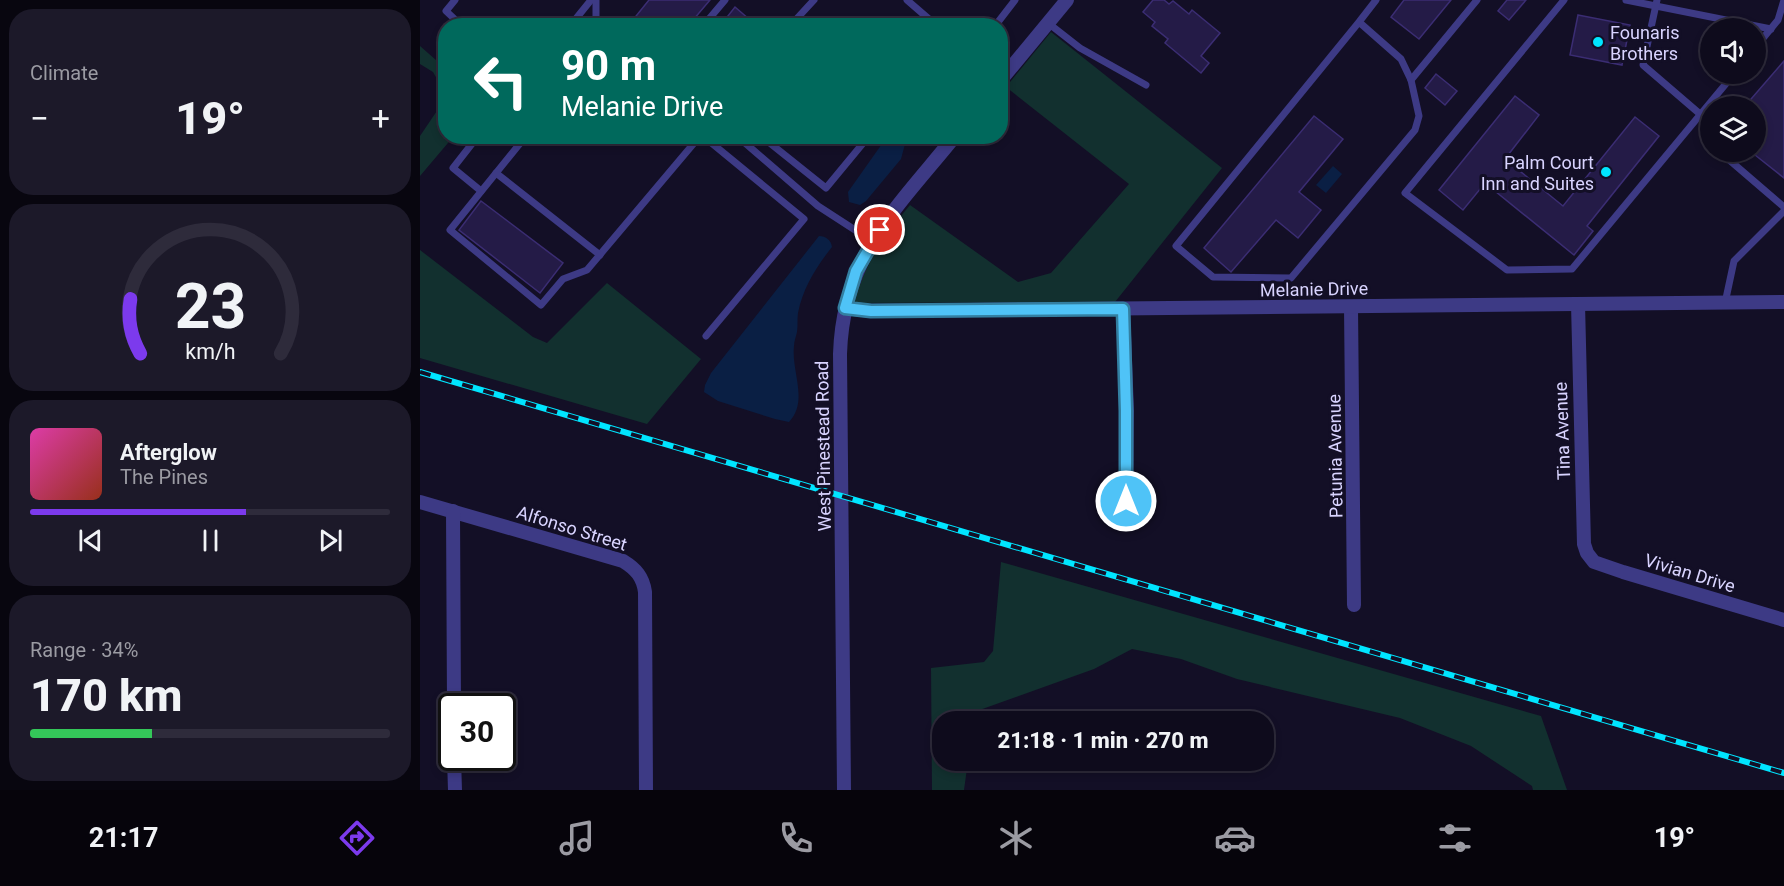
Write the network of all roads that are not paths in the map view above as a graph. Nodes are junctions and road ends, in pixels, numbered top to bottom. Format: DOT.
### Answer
graph roads {
  1 [pos="455,0"];
  2 [pos="591,0"];
  3 [pos="596,0"];
  4 [pos="725,0"];
  5 [pos="814,0"];
  6 [pos="907,0"];
  7 [pos="1015,0"];
  8 [pos="1067,0"];
  9 [pos="1376,0"];
  10 [pos="1478,0"];
  11 [pos="1564,0"];
  12 [pos="1626,0"];
  13 [pos="1784,0"];
  14 [pos="1656,3"];
  15 [pos="453,18"];
  16 [pos="576,18"];
  17 [pos="596,18"];
  18 [pos="710,18"];
  19 [pos="797,18"];
  20 [pos="928,18"];
  21 [pos="1001,18"];
  22 [pos="1359,22"];
  23 [pos="1048,23"];
  24 [pos="1771,29"];
  25 [pos="1766,35"];
  26 [pos="1008,71"];
  27 [pos="1412,80"];
  28 [pos="1726,84"];
  29 [pos="1146,86"];
  30 [pos="1715,96"];
  31 [pos="1700,114"];
  32 [pos="472,144"];
  33 [pos="520,144"];
  34 [pos="694,144"];
  35 [pos="711,144"];
  36 [pos="746,144"];
  37 [pos="771,144"];
  38 [pos="862,144"];
  39 [pos="949,144"];
  40 [pos="1731,162"];
  41 [pos="496,173"];
  42 [pos="481,191"];
  43 [pos="1784,209"];
  44 [pos="872,240"];
  45 [pos="600,255"];
  46 [pos="1784,302"];
  47 [pos="1725,303"];
  48 [pos="1578,304"];
  49 [pos="1351,307"];
  50 [pos="845,308"];
  51 [pos="1123,309"];
  52 [pos="706,336"];
  53 [pos="1126,501"];
  54 [pos="420,502"];
  55 [pos="453,511"];
  56 [pos="1588,556"];
  57 [pos="1354,605"];
  58 [pos="1784,620"];
  59 [pos="454,693"];
  60 [pos="454,771"];
  61 [pos="454,790"];
  62 [pos="646,790"];
  63 [pos="844,790"];
  1 -- 15 [label="lane"];
  2 -- 16 [label="lane"];
  3 -- 17 [label="lane"];
  4 -- 18 [label="lane"];
  5 -- 19 [label="lane"];
  6 -- 20 [label="lane"];
  7 -- 21 [label="lane"];
  8 -- 23 [label="street"];
  9 -- 22 [label="lane"];
  10 -- 27 [label="lane"];
  11 -- 31 [label="lane"];
  12 -- 14 [label="lane"];
  13 -- 24 [label="lane"];
  14 -- 24 [label="lane"];
  14 -- 31 [label="lane"];
  22 -- 27 [label="lane"];
  22 -- 27 [label="lane"];
  23 -- 26 [label="street"];
  23 -- 29 [label="lane"];
  24 -- 25 [label="lane"];
  28 -- 30 [label="lane"];
  32 -- 42 [label="lane"];
  33 -- 41 [label="lane"];
  34 -- 45 [label="lane"];
  35 -- 52 [label="lane"];
  36 -- 44 [label="lane"];
  37 -- 38 [label="lane"];
  39 -- 44 [label="street, West Pinestead Road"];
  40 -- 43 [label="lane"];
  41 -- 42 [label="lane"];
  41 -- 45 [label="lane"];
  42 -- 45 [label="lane"];
  43 -- 47 [label="lane"];
  44 -- 50 [label="street, West Pinestead Road"];
  46 -- 47 [label="street, Melanie Drive"];
  47 -- 48 [label="street, Melanie Drive"];
  48 -- 49 [label="street, Melanie Drive"];
  48 -- 56 [label="street, Tina Avenue"];
  49 -- 51 [label="street, Melanie Drive"];
  49 -- 57 [label="street, Petunia Avenue"];
  50 -- 51 [label="street, Melanie Drive"];
  50 -- 63 [label="street, West Pinestead Road"];
  51 -- 53 [label="street"];
  54 -- 55 [label="street, Alfonso Street"];
  55 -- 59 [label="street"];
  55 -- 62 [label="street, Alfonso Street"];
  56 -- 58 [label="street, Vivian Drive"];
  60 -- 61 [label="street"];
}
